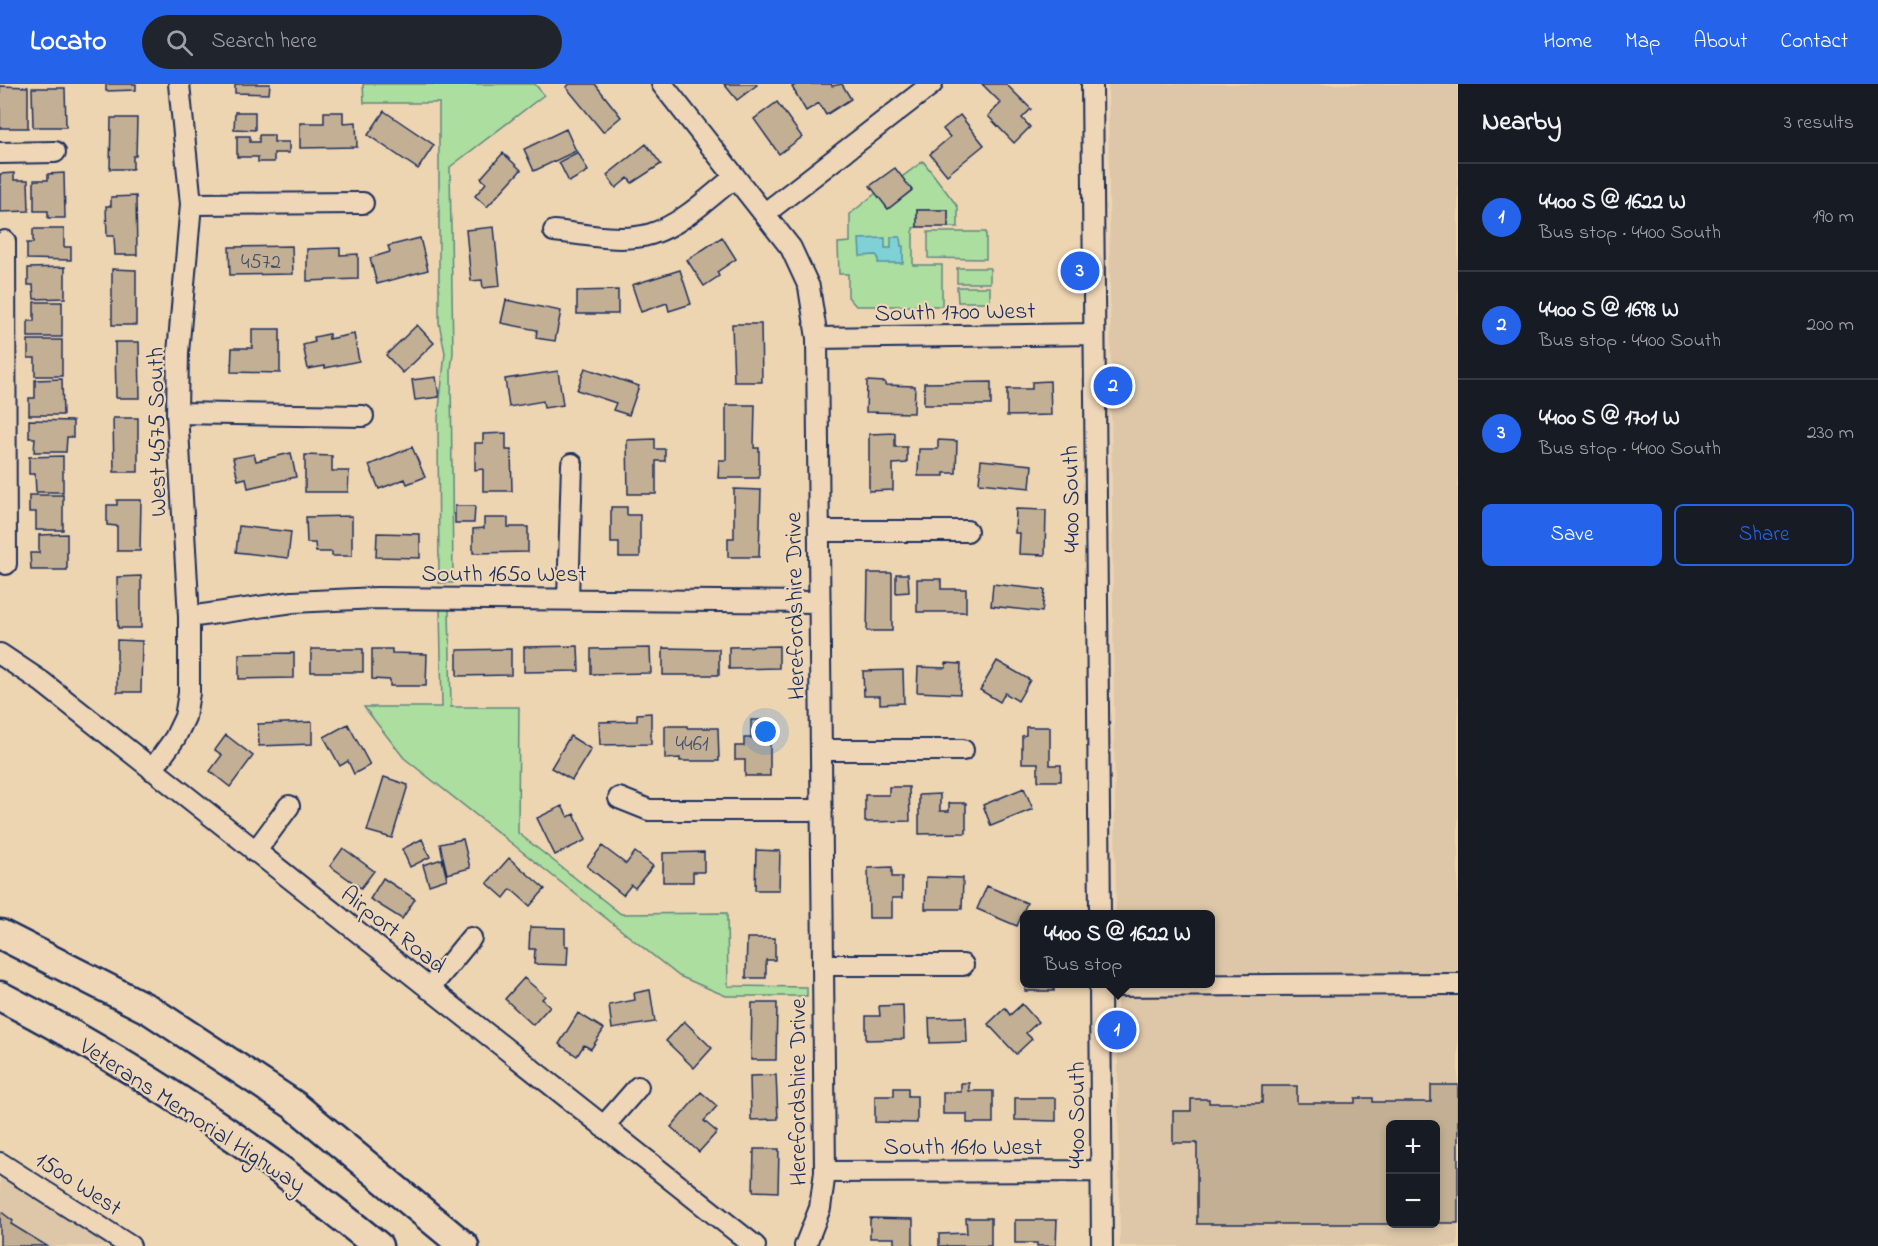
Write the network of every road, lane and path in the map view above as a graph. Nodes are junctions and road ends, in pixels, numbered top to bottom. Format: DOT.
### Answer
graph roads {
  1 [pos="179,84"];
  2 [pos="662,84"];
  3 [pos="932,84"];
  4 [pos="1092,84"];
  5 [pos="55,152"];
  6 [pos="0,153"];
  7 [pos="735,177"];
  8 [pos="363,203"];
  9 [pos="191,204"];
  10 [pos="764,214"];
  11 [pos="554,231"];
  12 [pos="5,241"];
  13 [pos="3,300"];
  14 [pos="1094,334"];
  15 [pos="818,338"];
  16 [pos="177,414"];
  17 [pos="363,416"];
  18 [pos="3,453"];
  19 [pos="572,464"];
  20 [pos="819,531"];
  21 [pos="967,531"];
  22 [pos="6,564"];
  23 [pos="568,599"];
  24 [pos="820,603"];
  25 [pos="189,617"];
  26 [pos="0,654"];
  27 [pos="821,750"];
  28 [pos="963,750"];
  29 [pos="153,770"];
  30 [pos="619,798"];
  31 [pos="289,806"];
  32 [pos="822,810"];
  33 [pos="255,852"];
  34 [pos="1100,910"];
  35 [pos="0,934"];
  36 [pos="471,938"];
  37 [pos="823,965"];
  38 [pos="963,965"];
  39 [pos="1458,984"];
  40 [pos="1215,985"];
  41 [pos="1100,988"];
  42 [pos="429,989"];
  43 [pos="0,996"];
  44 [pos="638,1087"];
  45 [pos="603,1127"];
  46 [pos="0,1163"];
  47 [pos="1102,1171"];
  48 [pos="825,1172"];
  49 [pos="129,1246"];
  50 [pos="378,1246"];
  51 [pos="464,1246"];
  52 [pos="755,1246"];
  53 [pos="805,1246"];
  54 [pos="1102,1246"];
  1 -- 9 [label="street, West 4575 South"];
  2 -- 7 [label="street, Herefordshire Drive"];
  3 -- 10 [label="street"];
  4 -- 14 [label="street, 4400 South"];
  5 -- 6 [label="street"];
  7 -- 10 [label="street, Herefordshire Drive"];
  7 -- 11 [label="street"];
  8 -- 9 [label="street"];
  9 -- 16 [label="street, West 4575 South"];
  10 -- 15 [label="street, Herefordshire Drive"];
  12 -- 13 [label="street"];
  13 -- 18 [label="street"];
  14 -- 15 [label="street, South 1700 West"];
  14 -- 34 [label="street, 4400 South"];
  15 -- 20 [label="street, Herefordshire Drive"];
  16 -- 17 [label="street"];
  16 -- 25 [label="street, West 4575 South"];
  18 -- 22 [label="street"];
  19 -- 23 [label="street"];
  20 -- 21 [label="street"];
  20 -- 24 [label="street, Herefordshire Drive"];
  23 -- 24 [label="street, South 1650 West"];
  23 -- 25 [label="street, South 1650 West"];
  24 -- 27 [label="street, Herefordshire Drive"];
  25 -- 29 [label="street, West 4575 South"];
  26 -- 29 [label="street, Airport Road"];
  27 -- 28 [label="street"];
  27 -- 32 [label="street, Herefordshire Drive"];
  29 -- 33 [label="street, Airport Road"];
  30 -- 32 [label="street"];
  31 -- 33 [label="street"];
  32 -- 37 [label="street, Herefordshire Drive"];
  33 -- 42 [label="street, Airport Road"];
  35 -- 51 [label="highway"];
  36 -- 42 [label="street"];
  37 -- 38 [label="street"];
  37 -- 48 [label="street, Herefordshire Drive"];
  39 -- 40 [label="street"];
  41 -- 47 [label="street, 4400 South"];
  42 -- 45 [label="street, Airport Road"];
  43 -- 50 [label="highway, Veterans Memorial Highway"];
  44 -- 45 [label="street"];
  45 -- 52 [label="street, Airport Road"];
  46 -- 49 [label="street, 1500 West"];
  47 -- 48 [label="street, South 1610 West"];
  47 -- 54 [label="street, 4400 South"];
  48 -- 53 [label="street, Herefordshire Drive"];
}
